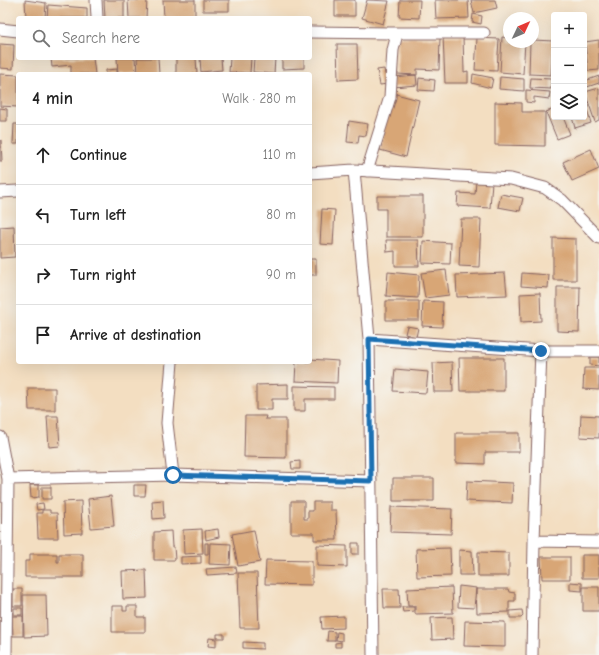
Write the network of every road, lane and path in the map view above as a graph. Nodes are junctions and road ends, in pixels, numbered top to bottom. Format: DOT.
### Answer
graph roads {
  1 [pos="96,0"];
  2 [pos="98,16"];
  3 [pos="0,29"];
  4 [pos="16,31"];
  5 [pos="312,32"];
  6 [pos="390,33"];
  7 [pos="484,33"];
  8 [pos="354,170"];
  9 [pos="367,171"];
  10 [pos="312,173"];
  11 [pos="16,191"];
  12 [pos="0,192"];
  13 [pos="599,238"];
  14 [pos="369,339"];
  15 [pos="541,351"];
  16 [pos="599,351"];
  17 [pos="172,364"];
  18 [pos="0,437"];
  19 [pos="173,475"];
  20 [pos="8,479"];
  21 [pos="371,481"];
  22 [pos="534,541"];
  23 [pos="599,542"];
  24 [pos="6,655"];
  25 [pos="373,655"];
  26 [pos="532,655"];
  1 -- 2 [label="street"];
  3 -- 4 [label="street"];
  5 -- 6 [label="street"];
  6 -- 7 [label="street"];
  6 -- 9 [label="street"];
  8 -- 9 [label="street"];
  8 -- 10 [label="street"];
  8 -- 14 [label="street"];
  9 -- 13 [label="street"];
  11 -- 12 [label="street"];
  14 -- 15 [label="street"];
  14 -- 21 [label="street"];
  15 -- 16 [label="street"];
  15 -- 22 [label="street"];
  17 -- 19 [label="street"];
  18 -- 20 [label="street"];
  19 -- 20 [label="street"];
  19 -- 21 [label="street"];
  20 -- 24 [label="street"];
  21 -- 25 [label="street"];
  22 -- 23 [label="street"];
  22 -- 26 [label="street"];
}
